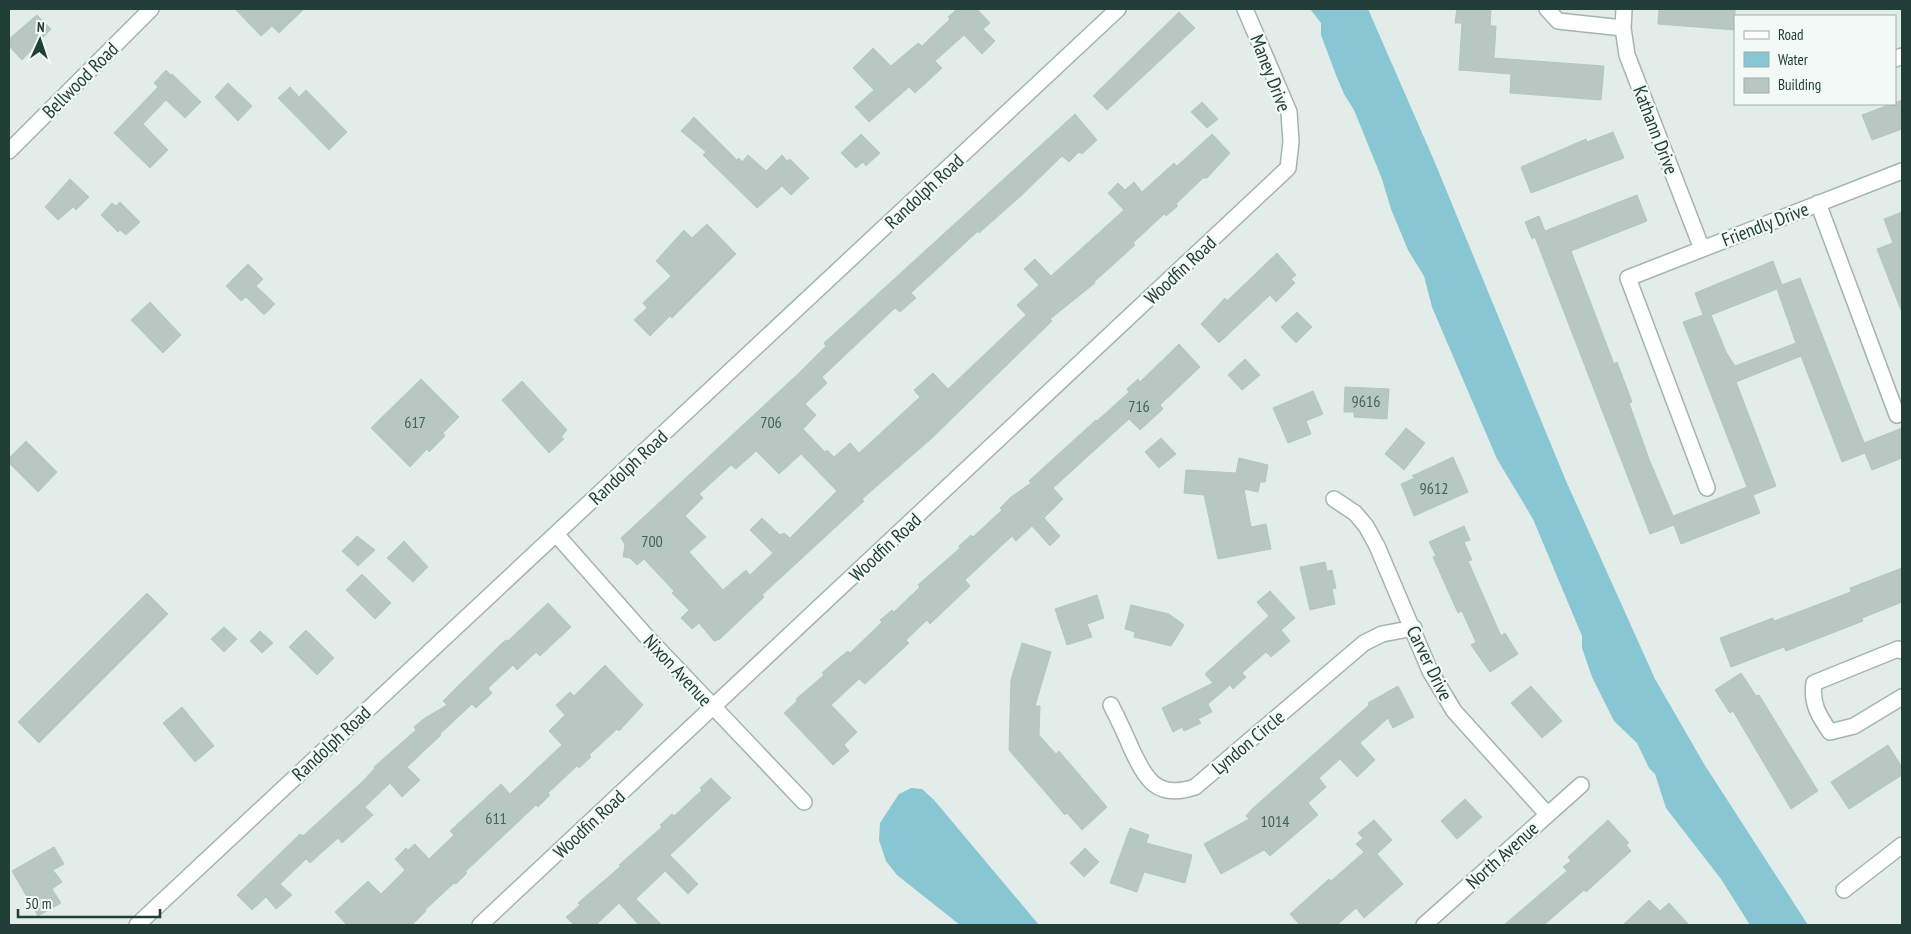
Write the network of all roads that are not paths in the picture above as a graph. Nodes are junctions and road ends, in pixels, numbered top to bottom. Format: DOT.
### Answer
graph roads {
  1 [pos="151,9"];
  2 [pos="1118,9"];
  3 [pos="1245,9"];
  4 [pos="1547,9"];
  5 [pos="1624,9"];
  6 [pos="1623,28"];
  7 [pos="9,151"];
  8 [pos="1288,168"];
  9 [pos="1902,171"];
  10 [pos="1818,203"];
  11 [pos="1702,249"];
  12 [pos="1897,415"];
  13 [pos="1707,488"];
  14 [pos="1334,499"];
  15 [pos="556,534"];
  16 [pos="1414,628"];
  17 [pos="1902,651"];
  18 [pos="1902,696"];
  19 [pos="1111,705"];
  20 [pos="714,707"];
  21 [pos="1581,786"];
  22 [pos="804,802"];
  23 [pos="1547,814"];
  24 [pos="1902,845"];
  25 [pos="1844,890"];
  26 [pos="136,925"];
  27 [pos="480,925"];
  28 [pos="1424,925"];
  1 -- 7 [label="street, Bellwood Road"];
  2 -- 15 [label="street, Randolph Road"];
  3 -- 8 [label="street, Maney Drive"];
  4 -- 6 [label="street"];
  5 -- 6 [label="street, Kathann Drive"];
  6 -- 11 [label="street, Kathann Drive"];
  8 -- 20 [label="street, Woodfin Road"];
  9 -- 10 [label="street, Friendly Drive"];
  10 -- 11 [label="street, Friendly Drive"];
  10 -- 12 [label="street"];
  11 -- 13 [label="street, Friendly Drive"];
  14 -- 16 [label="street, Carver Drive"];
  15 -- 20 [label="street, Nixon Avenue"];
  15 -- 26 [label="street, Randolph Road"];
  16 -- 19 [label="street, Lyndon Circle"];
  16 -- 23 [label="street, Carver Drive"];
  17 -- 18 [label="street"];
  20 -- 22 [label="street, Nixon Avenue"];
  20 -- 27 [label="street, Woodfin Road"];
  21 -- 23 [label="street, North Avenue"];
  23 -- 28 [label="street, North Avenue"];
  24 -- 25 [label="street"];
}
